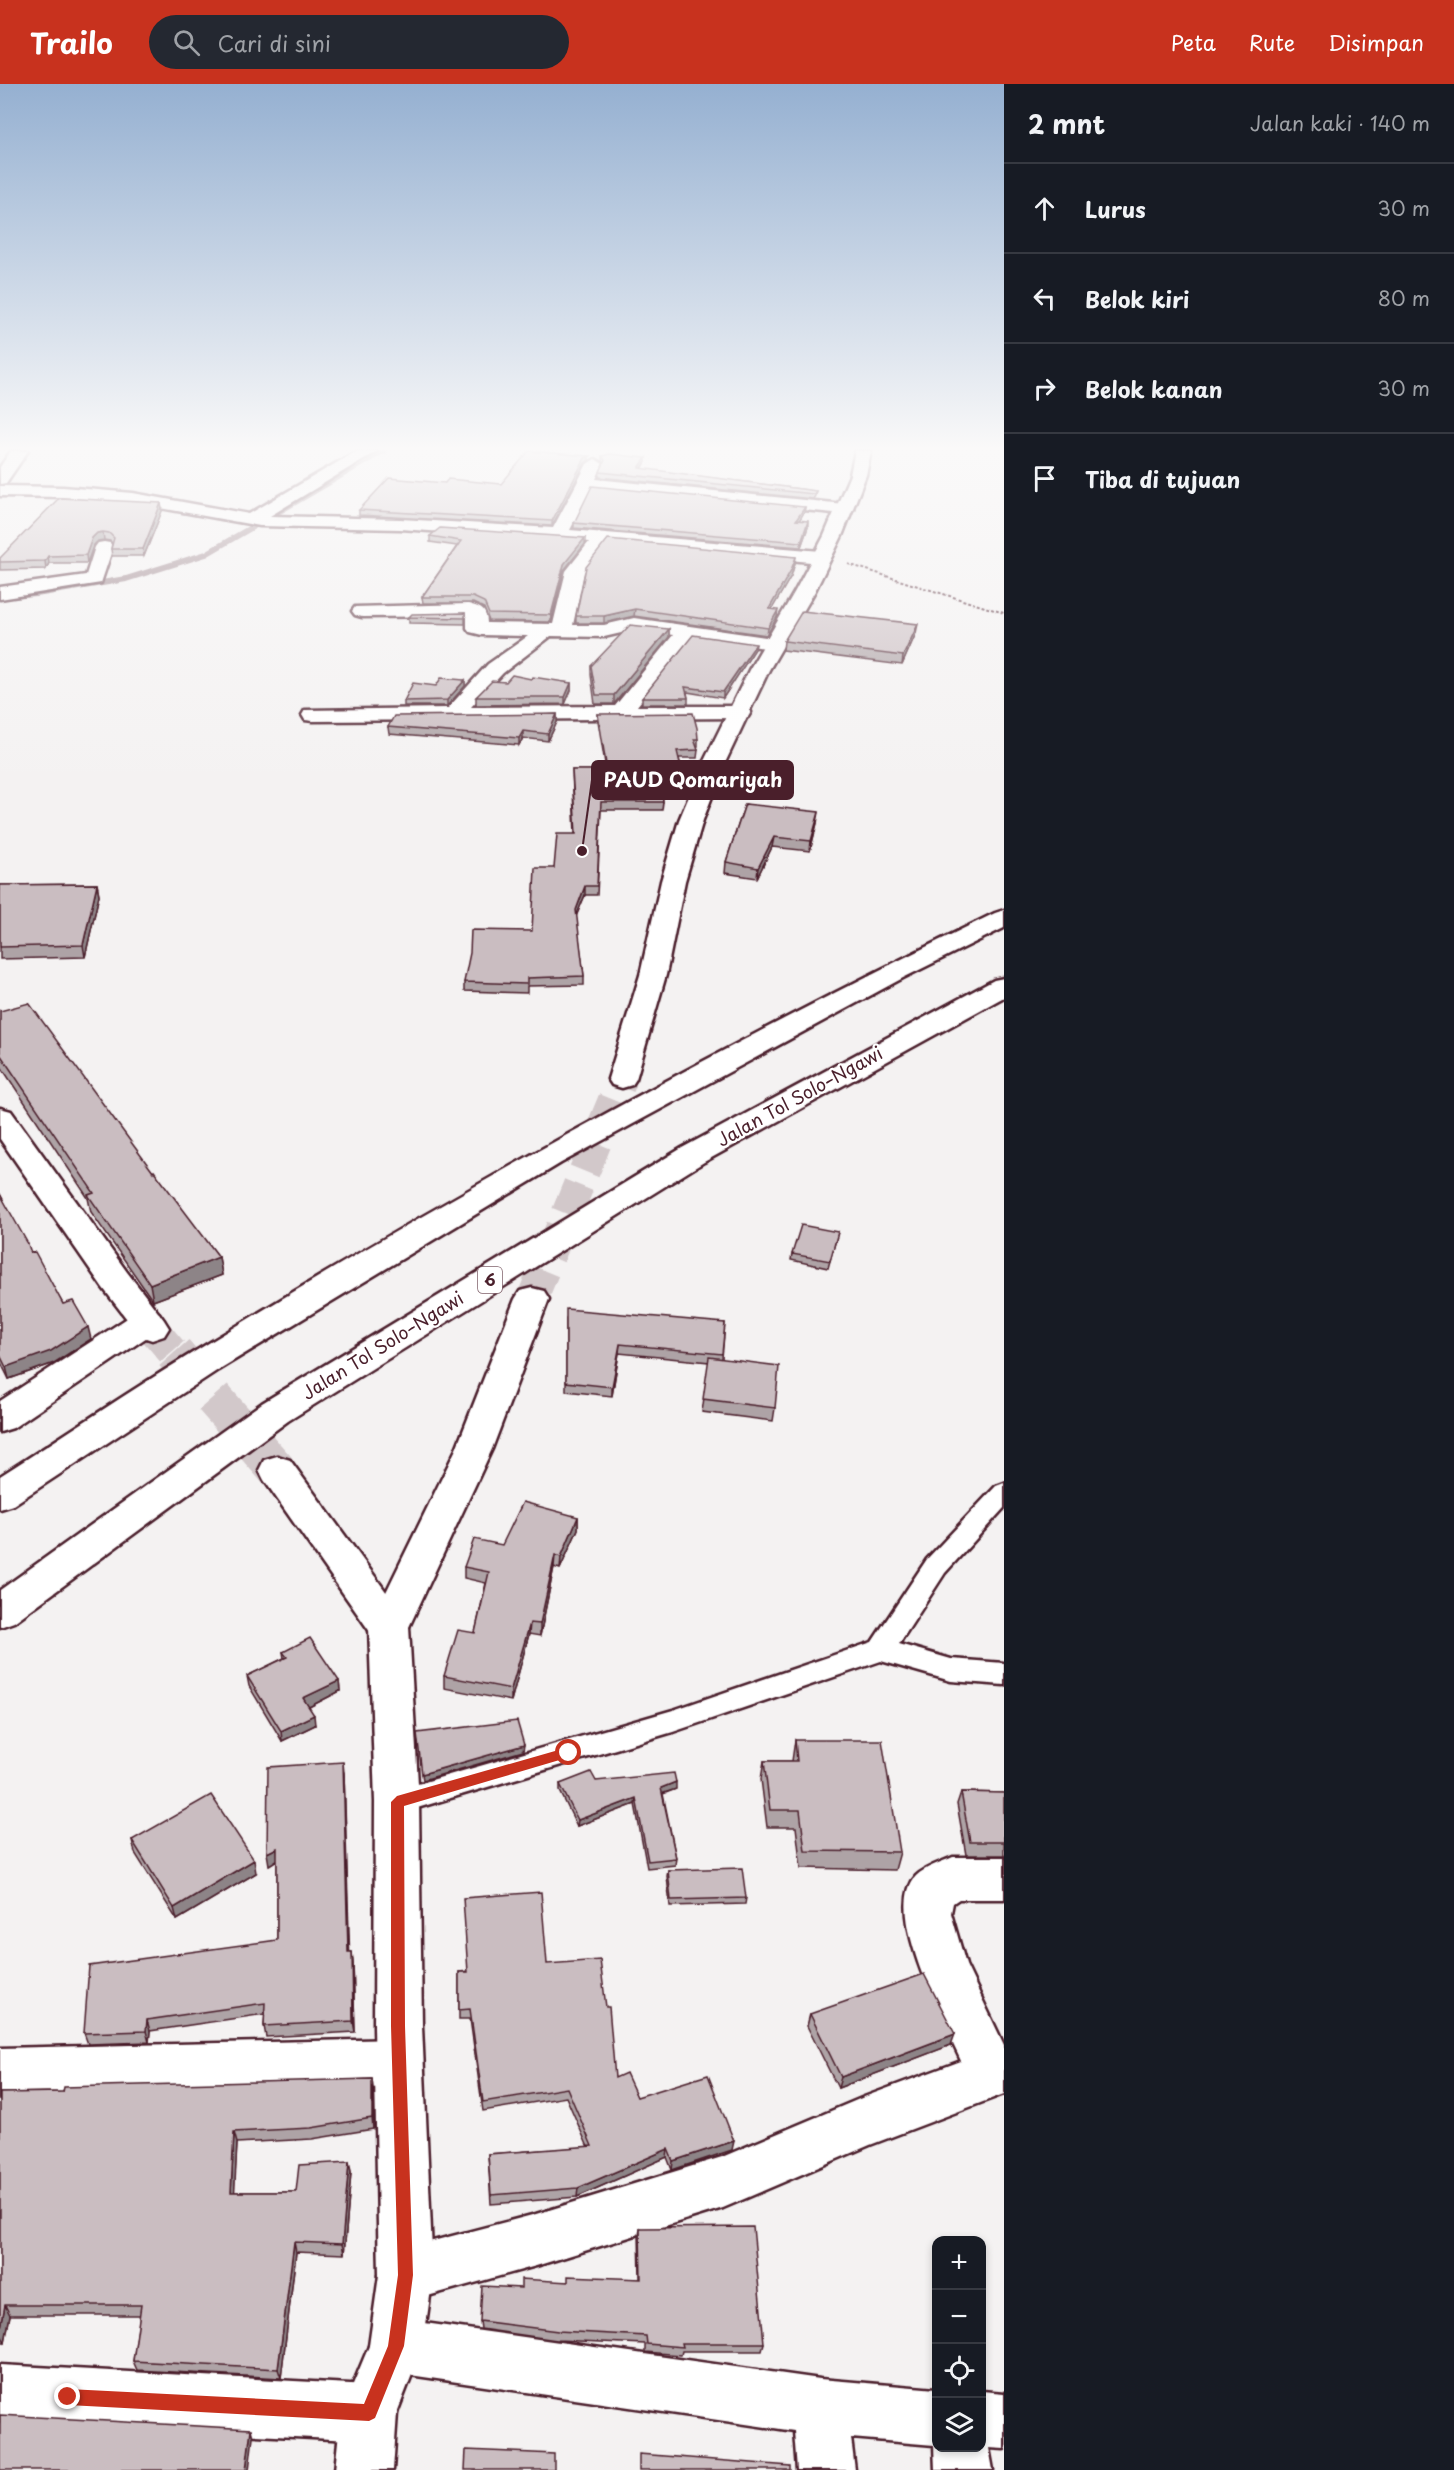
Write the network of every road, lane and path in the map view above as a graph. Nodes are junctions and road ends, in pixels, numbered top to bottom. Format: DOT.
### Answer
graph roads {
  1 [pos="99,562"];
  2 [pos="582,562"];
  3 [pos="818,562"];
  4 [pos="843,562"];
  5 [pos="0,594"];
  6 [pos="362,610"];
  7 [pos="1004,613"];
  8 [pos="555,629"];
  9 [pos="687,631"];
  10 [pos="773,643"];
  11 [pos="456,712"];
  12 [pos="622,712"];
  13 [pos="740,712"];
  14 [pos="313,715"];
  15 [pos="1004,918"];
  16 [pos="1004,986"];
  17 [pos="622,1079"];
  18 [pos="0,1117"];
  19 [pos="532,1299"];
  20 [pos="0,1419"];
  21 [pos="277,1470"];
  22 [pos="1004,1492"];
  23 [pos="0,1496"];
  24 [pos="0,1611"];
  25 [pos="389,1627"];
  26 [pos="881,1650"];
  27 [pos="1004,1674"];
  28 [pos="397,1802"];
  29 [pos="1004,1878"];
  30 [pos="399,2063"];
  31 [pos="998,2071"];
  32 [pos="0,2073"];
  33 [pos="406,2275"];
  34 [pos="396,2346"];
  35 [pos="0,2393"];
  36 [pos="820,2407"];
  37 [pos="369,2413"];
  38 [pos="932,2416"];
  39 [pos="986,2420"];
  40 [pos="1004,2421"];
  41 [pos="962,2452"];
  42 [pos="364,2470"];
  43 [pos="826,2470"];
  44 [pos="964,2470"];
  1 -- 5 [label="main road"];
  2 -- 8 [label="main road"];
  3 -- 10 [label="main road"];
  4 -- 7 [label="path"];
  6 -- 8 [label="main road"];
  8 -- 9 [label="main road"];
  8 -- 11 [label="main road"];
  9 -- 10 [label="main road"];
  9 -- 12 [label="main road"];
  10 -- 13 [label="main road"];
  11 -- 12 [label="main road"];
  11 -- 14 [label="main road"];
  12 -- 13 [label="main road"];
  13 -- 17 [label="main road"];
  15 -- 23 [label="main road"];
  16 -- 24 [label="main road, Jalan Tol Solo–Ngawi / 6"];
  18 -- 20 [label="main road"];
  19 -- 25 [label="main road"];
  21 -- 25 [label="main road"];
  22 -- 26 [label="lane"];
  25 -- 28 [label="main road"];
  26 -- 27 [label="lane"];
  26 -- 28 [label="lane"];
  28 -- 30 [label="main road"];
  29 -- 31 [label="main road"];
  30 -- 32 [label="main road"];
  30 -- 33 [label="main road"];
  31 -- 33 [label="main road"];
  33 -- 34 [label="main road"];
  34 -- 36 [label="main road"];
  34 -- 37 [label="main road"];
  35 -- 37 [label="main road"];
  36 -- 38 [label="main road"];
  36 -- 43 [label="main road"];
  37 -- 42 [label="main road"];
  39 -- 40 [label="main road"];
  41 -- 44 [label="main road"];
}
